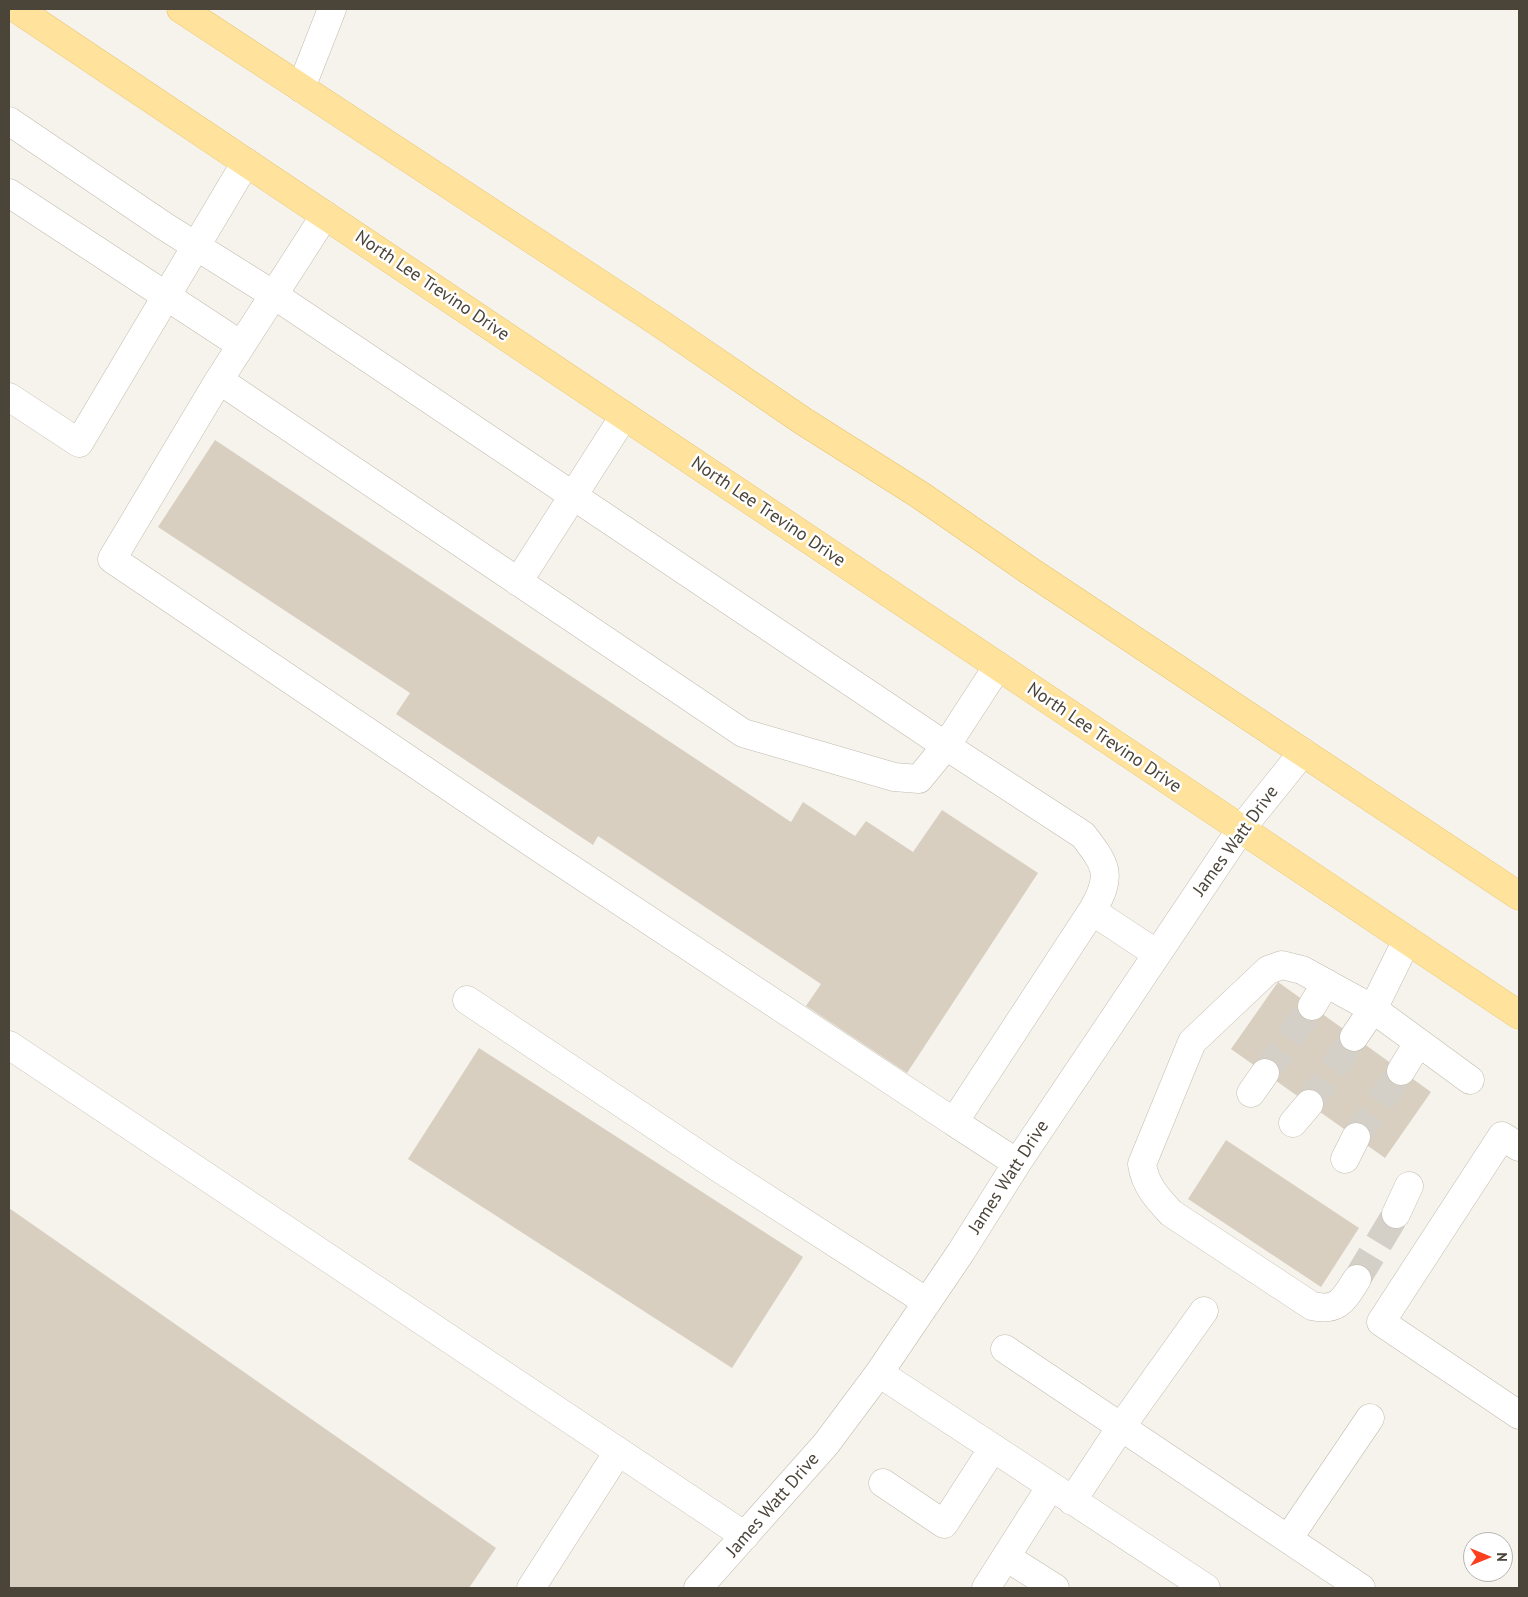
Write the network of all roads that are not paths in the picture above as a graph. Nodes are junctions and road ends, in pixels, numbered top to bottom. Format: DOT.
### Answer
graph roads {
  1 [pos="17,9"];
  2 [pos="181,9"];
  3 [pos="332,9"];
  4 [pos="301,88"];
  5 [pos="9,121"];
  6 [pos="246,162"];
  7 [pos="9,193"];
  8 [pos="325,215"];
  9 [pos="196,245"];
  10 [pos="274,295"];
  11 [pos="166,296"];
  12 [pos="241,345"];
  13 [pos="219,380"];
  14 [pos="9,397"];
  15 [pos="624,416"];
  16 [pos="574,496"];
  17 [pos="518,582"];
  18 [pos="998,666"];
  19 [pos="946,746"];
  20 [pos="1303,752"];
  21 [pos="1241,829"];
  22 [pos="1519,896"];
  23 [pos="1092,911"];
  24 [pos="1407,940"];
  25 [pos="1157,954"];
  26 [pos="1326,983"];
  27 [pos="467,1000"];
  28 [pos="1312,1006"];
  29 [pos="1373,1009"];
  30 [pos="1519,1015"];
  31 [pos="1354,1037"];
  32 [pos="1418,1042"];
  33 [pos="9,1045"];
  34 [pos="1401,1071"];
  35 [pos="1470,1080"];
  36 [pos="954,1122"];
  37 [pos="1519,1147"];
  38 [pos="1017,1163"];
  39 [pos="1410,1186"];
  40 [pos="1396,1214"];
  41 [pos="1357,1279"];
  42 [pos="927,1302"];
  43 [pos="1204,1311"];
  44 [pos="1005,1349"];
  45 [pos="879,1373"];
  46 [pos="1519,1415"];
  47 [pos="1370,1418"];
  48 [pos="1121,1427"];
  49 [pos="993,1448"];
  50 [pos="618,1452"];
  51 [pos="883,1483"];
  52 [pos="1062,1493"];
  53 [pos="745,1536"];
  54 [pos="1288,1539"];
  55 [pos="1006,1557"];
  56 [pos="531,1588"];
  57 [pos="698,1588"];
  58 [pos="986,1588"];
  59 [pos="1054,1588"];
  60 [pos="1206,1588"];
  61 [pos="1361,1588"];
  1 -- 6 [label="main road, North Lee Trevino Drive"];
  2 -- 4 [label="main road"];
  3 -- 4 [label="street"];
  4 -- 20 [label="main road"];
  5 -- 9 [label="street"];
  6 -- 8 [label="main road, North Lee Trevino Drive"];
  6 -- 9 [label="street"];
  7 -- 11 [label="street"];
  8 -- 10 [label="street"];
  8 -- 15 [label="main road, North Lee Trevino Drive"];
  9 -- 10 [label="street"];
  9 -- 11 [label="street"];
  10 -- 12 [label="street"];
  10 -- 16 [label="street"];
  11 -- 12 [label="street"];
  11 -- 14 [label="street"];
  12 -- 13 [label="street"];
  13 -- 17 [label="street"];
  13 -- 36 [label="street"];
  15 -- 16 [label="street"];
  15 -- 18 [label="main road, North Lee Trevino Drive"];
  16 -- 17 [label="street"];
  16 -- 19 [label="street"];
  17 -- 19 [label="street"];
  18 -- 19 [label="street"];
  18 -- 21 [label="main road, North Lee Trevino Drive"];
  19 -- 23 [label="street"];
  20 -- 21 [label="street, James Watt Drive"];
  20 -- 22 [label="main road"];
  21 -- 24 [label="main road, North Lee Trevino Drive"];
  21 -- 25 [label="street, James Watt Drive"];
  23 -- 25 [label="street"];
  23 -- 36 [label="street"];
  24 -- 29 [label="street"];
  24 -- 30 [label="main road, North Lee Trevino Drive"];
  25 -- 38 [label="street, James Watt Drive"];
  26 -- 28 [label="street"];
  26 -- 29 [label="street"];
  26 -- 41 [label="street"];
  27 -- 42 [label="street"];
  29 -- 31 [label="street"];
  29 -- 32 [label="street"];
  32 -- 34 [label="street"];
  32 -- 35 [label="street"];
  33 -- 50 [label="street"];
  36 -- 38 [label="street"];
  37 -- 46 [label="street"];
  38 -- 42 [label="street, James Watt Drive"];
  39 -- 40 [label="street"];
  42 -- 45 [label="street, James Watt Drive"];
  43 -- 48 [label="street"];
  44 -- 48 [label="street"];
  45 -- 49 [label="street"];
  45 -- 53 [label="street, James Watt Drive"];
  47 -- 54 [label="street"];
  48 -- 52 [label="street"];
  48 -- 54 [label="street"];
  49 -- 51 [label="street"];
  49 -- 52 [label="street"];
  50 -- 53 [label="street"];
  50 -- 56 [label="street"];
  52 -- 55 [label="street"];
  52 -- 60 [label="street"];
  53 -- 57 [label="street, James Watt Drive"];
  54 -- 61 [label="street"];
  55 -- 58 [label="street"];
  55 -- 59 [label="street"];
}
